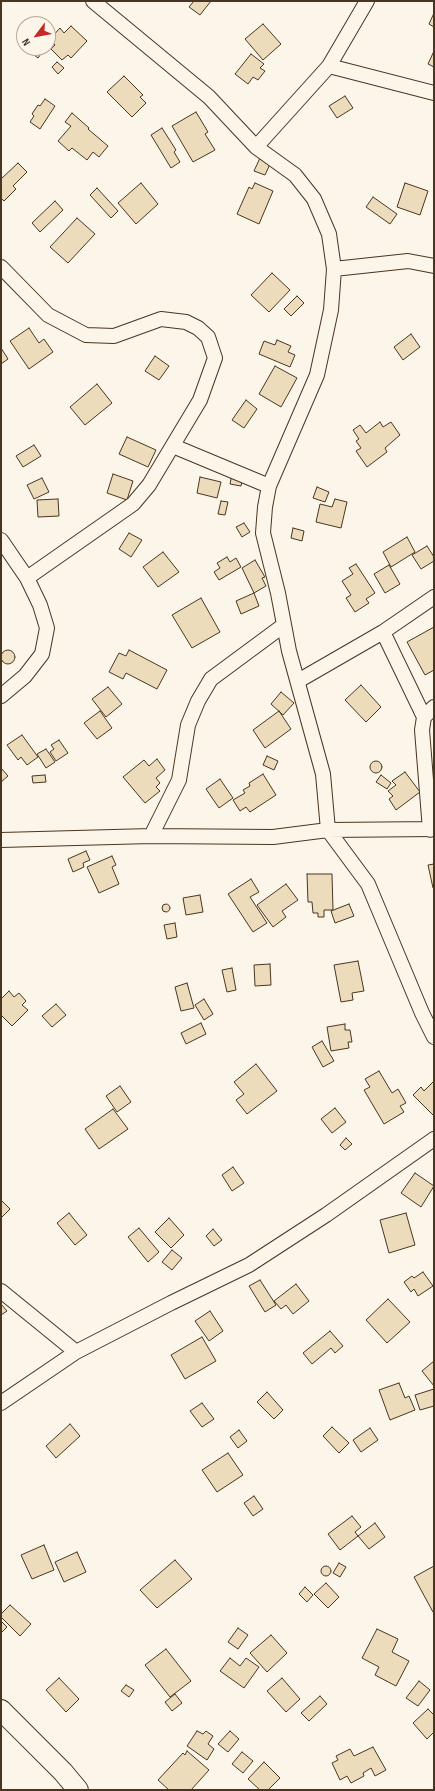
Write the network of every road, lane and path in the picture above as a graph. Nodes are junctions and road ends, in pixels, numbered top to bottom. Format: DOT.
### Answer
graph roads {
  1 [pos="93,1"];
  2 [pos="367,1"];
  3 [pos="329,66"];
  4 [pos="434,93"];
  5 [pos="256,147"];
  6 [pos="434,266"];
  7 [pos="1,267"];
  8 [pos="334,269"];
  9 [pos="172,446"];
  10 [pos="270,486"];
  11 [pos="1,540"];
  12 [pos="27,578"];
  13 [pos="434,597"];
  14 [pos="284,625"];
  15 [pos="383,632"];
  16 [pos="298,681"];
  17 [pos="1,696"];
  18 [pos="429,712"];
  19 [pos="432,829"];
  20 [pos="328,830"];
  21 [pos="151,836"];
  22 [pos="1,840"];
  23 [pos="434,1037"];
  24 [pos="434,1139"];
  25 [pos="1,1291"];
  26 [pos="76,1352"];
  27 [pos="1,1402"];
  28 [pos="1,1710"];
  29 [pos="78,1790"];
  1 -- 5 [label="street"];
  2 -- 3 [label="street"];
  3 -- 4 [label="street"];
  3 -- 5 [label="street"];
  5 -- 8 [label="street"];
  6 -- 8 [label="street"];
  7 -- 9 [label="street"];
  8 -- 10 [label="street"];
  9 -- 10 [label="street"];
  9 -- 12 [label="street"];
  10 -- 14 [label="street"];
  11 -- 12 [label="street"];
  12 -- 17 [label="street"];
  13 -- 15 [label="street"];
  14 -- 16 [label="street"];
  14 -- 21 [label="street"];
  15 -- 16 [label="street"];
  15 -- 18 [label="street"];
  16 -- 20 [label="street"];
  18 -- 19 [label="street"];
  19 -- 20 [label="street"];
  20 -- 21 [label="street"];
  20 -- 23 [label="street"];
  21 -- 22 [label="street"];
  24 -- 26 [label="street"];
  25 -- 26 [label="street"];
  26 -- 27 [label="street"];
  28 -- 29 [label="street"];
}
